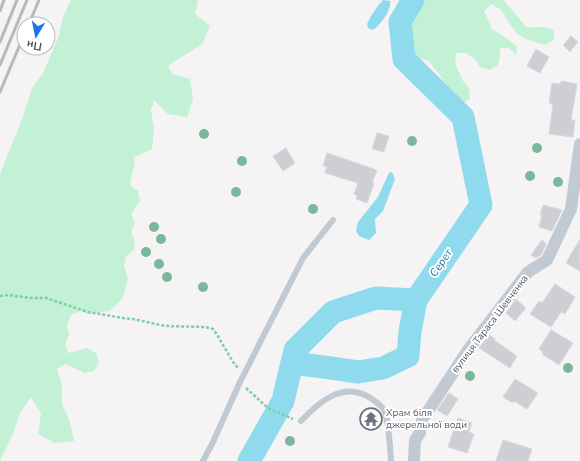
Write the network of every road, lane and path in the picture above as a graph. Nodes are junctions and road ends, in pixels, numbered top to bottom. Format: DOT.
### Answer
graph roads {
  1 [pos="580,144"];
  2 [pos="333,220"];
  3 [pos="0,296"];
  4 [pos="240,382"];
  5 [pos="291,419"];
  6 [pos="301,421"];
  7 [pos="203,461"];
  8 [pos="391,461"];
  9 [pos="414,461"];
  1 -- 9 [label="street, вулиця Тараса Шевченка"];
  2 -- 4 [label="lane"];
  3 -- 4 [label="path"];
  4 -- 5 [label="path"];
  4 -- 7 [label="lane"];
  6 -- 8 [label="lane"];
}
